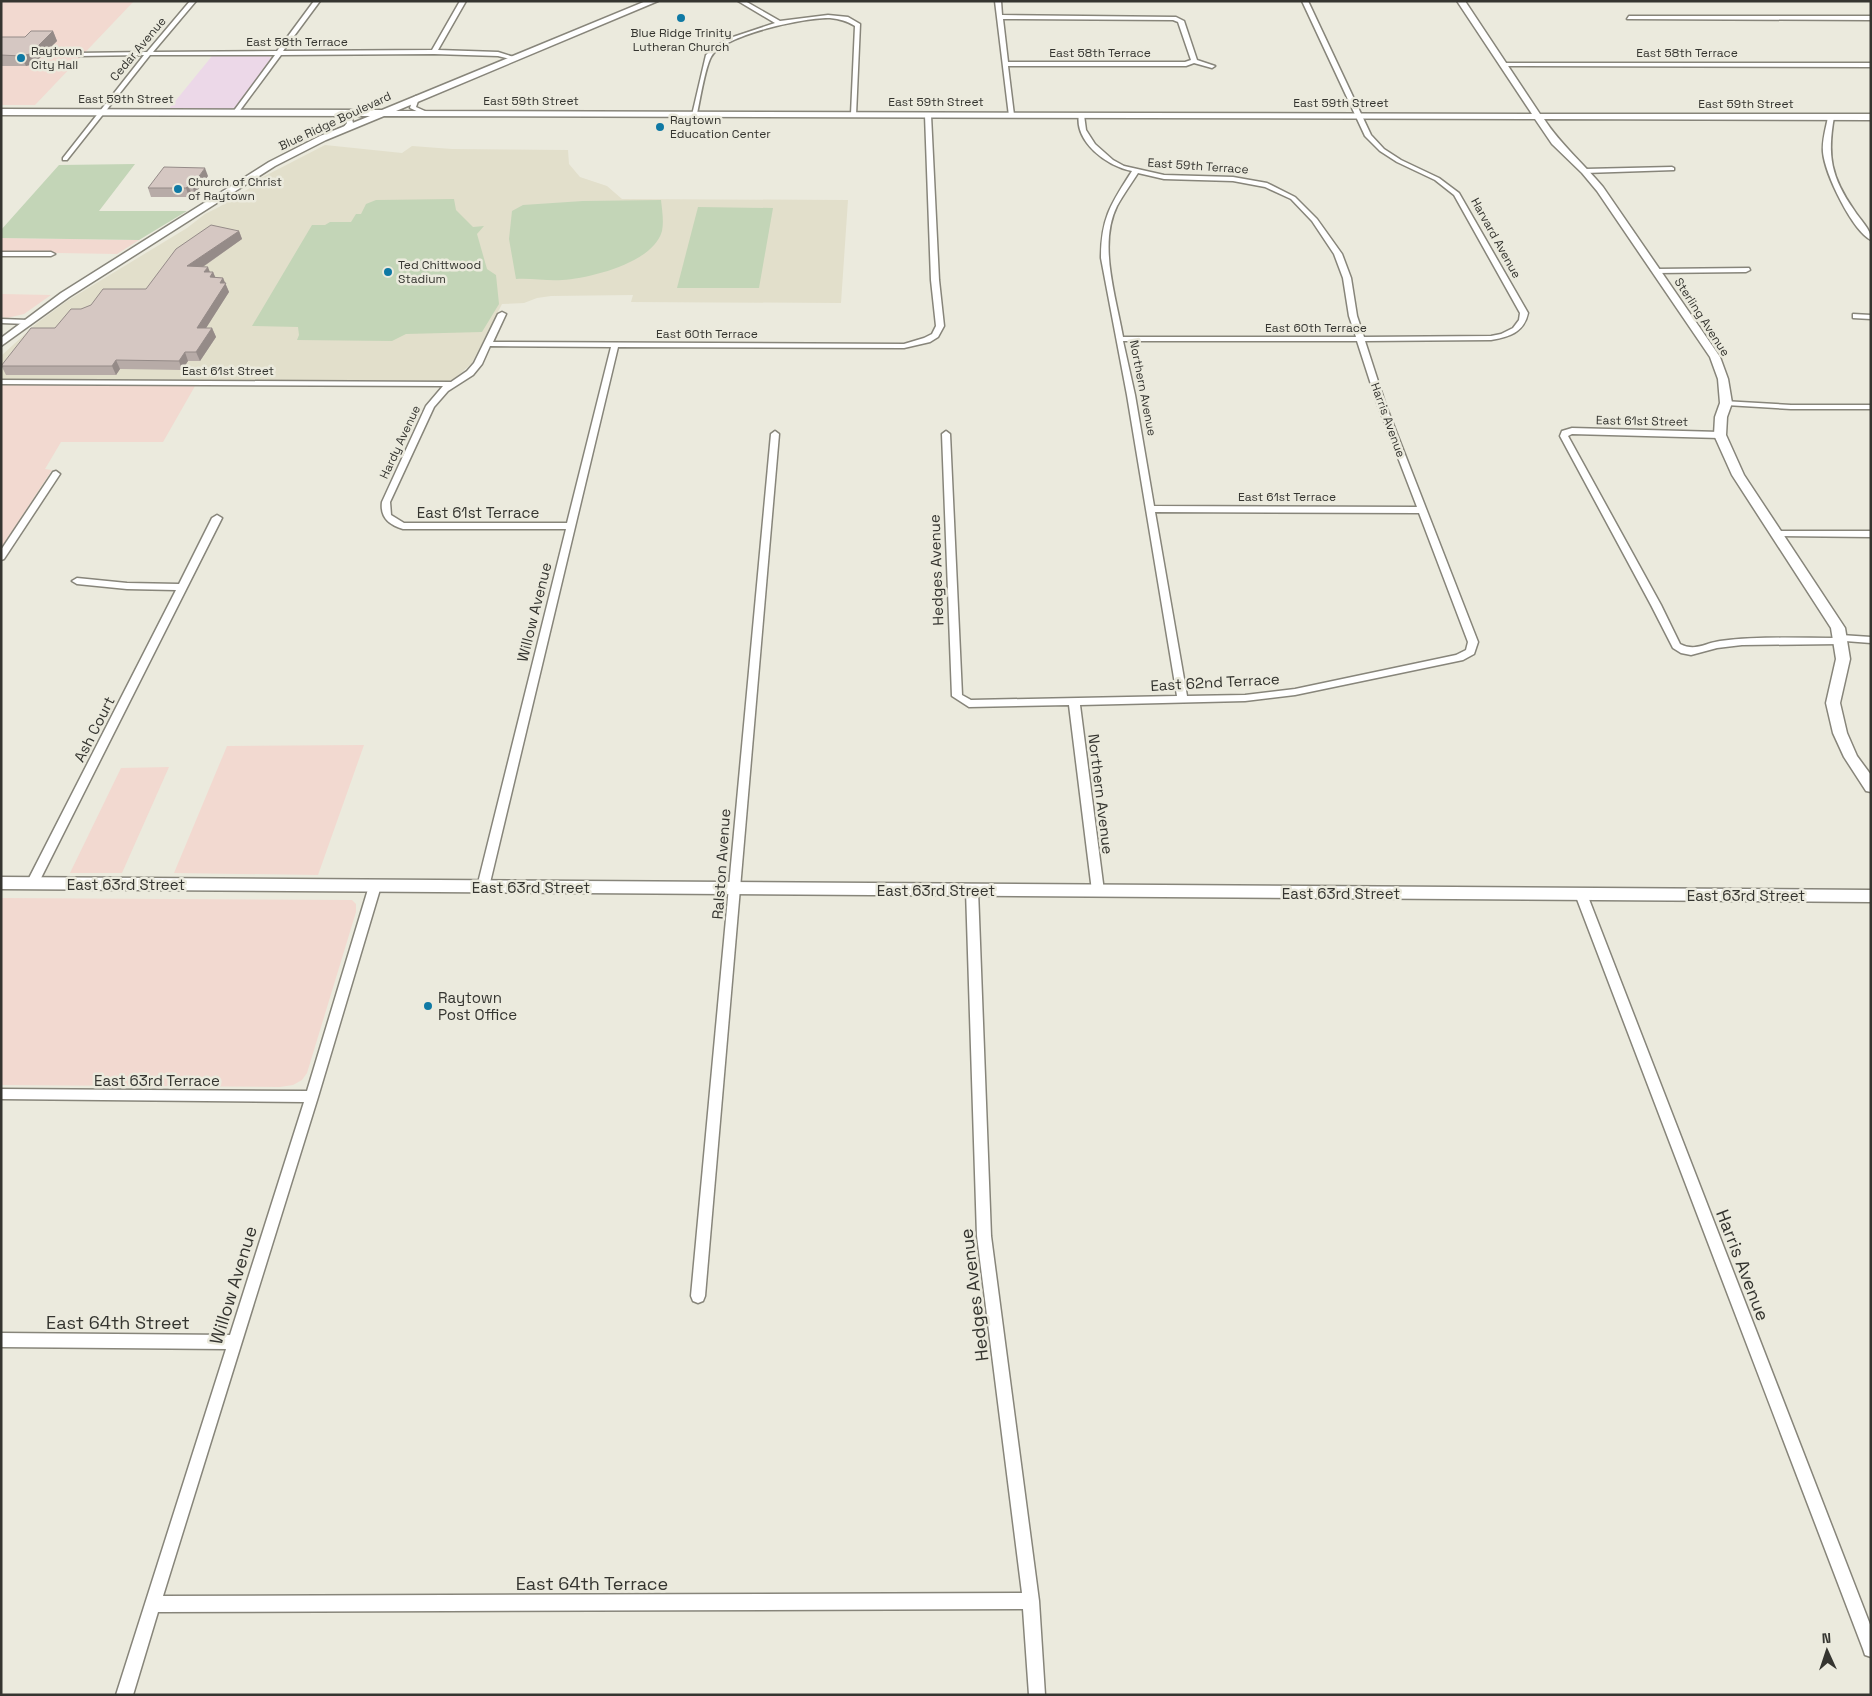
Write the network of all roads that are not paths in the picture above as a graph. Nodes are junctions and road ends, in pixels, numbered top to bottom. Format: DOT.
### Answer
graph roads {
  1 [pos="193,1"];
  2 [pos="317,1"];
  3 [pos="463,1"];
  4 [pos="654,1"];
  5 [pos="741,1"];
  6 [pos="998,1"];
  7 [pos="1305,1"];
  8 [pos="1461,1"];
  9 [pos="1183,14"];
  10 [pos="1000,17"];
  11 [pos="1174,18"];
  12 [pos="1629,18"];
  13 [pos="1871,18"];
  14 [pos="779,22"];
  15 [pos="434,52"];
  16 [pos="79,54"];
  17 [pos="148,54"];
  18 [pos="280,54"];
  19 [pos="514,58"];
  20 [pos="1194,61"];
  21 [pos="1005,64"];
  22 [pos="1503,64"];
  23 [pos="1871,65"];
  24 [pos="1212,66"];
  25 [pos="416,98"];
  26 [pos="1,112"];
  27 [pos="101,112"];
  28 [pos="236,112"];
  29 [pos="333,113"];
  30 [pos="381,113"];
  31 [pos="424,113"];
  32 [pos="694,114"];
  33 [pos="854,114"];
  34 [pos="928,115"];
  35 [pos="1010,115"];
  36 [pos="1081,115"];
  37 [pos="1359,116"];
  38 [pos="1536,116"];
  39 [pos="1831,117"];
  40 [pos="1871,117"];
  41 [pos="346,128"];
  42 [pos="65,158"];
  43 [pos="1672,170"];
  44 [pos="1585,171"];
  45 [pos="1136,172"];
  46 [pos="1286,194"];
  47 [pos="1871,238"];
  48 [pos="1,254"];
  49 [pos="51,254"];
  50 [pos="1746,270"];
  51 [pos="1656,271"];
  52 [pos="502,314"];
  53 [pos="1856,316"];
  54 [pos="1871,317"];
  55 [pos="1,321"];
  56 [pos="28,322"];
  57 [pos="1512,332"];
  58 [pos="1119,339"];
  59 [pos="1360,339"];
  60 [pos="1,343"];
  61 [pos="487,344"];
  62 [pos="615,345"];
  63 [pos="1,382"];
  64 [pos="454,384"];
  65 [pos="1726,403"];
  66 [pos="1871,407"];
  67 [pos="775,434"];
  68 [pos="946,434"];
  69 [pos="1720,435"];
  70 [pos="56,474"];
  71 [pos="1151,509"];
  72 [pos="1422,510"];
  73 [pos="387,516"];
  74 [pos="218,518"];
  75 [pos="571,526"];
  76 [pos="1776,534"];
  77 [pos="1871,534"];
  78 [pos="1,557"];
  79 [pos="77,581"];
  80 [pos="183,587"];
  81 [pos="1840,640"];
  82 [pos="1871,640"];
  83 [pos="1464,655"];
  84 [pos="1183,700"];
  85 [pos="964,702"];
  86 [pos="1074,702"];
  87 [pos="1871,787"];
  88 [pos="1,884"];
  89 [pos="32,884"];
  90 [pos="375,886"];
  91 [pos="483,887"];
  92 [pos="736,888"];
  93 [pos="972,890"];
  94 [pos="1098,891"];
  95 [pos="1581,894"];
  96 [pos="1871,896"];
  97 [pos="1,1094"];
  98 [pos="312,1097"];
  99 [pos="698,1296"];
  100 [pos="1,1340"];
  101 [pos="234,1342"];
  102 [pos="1031,1601"];
  103 [pos="153,1604"];
  104 [pos="1871,1649"];
  105 [pos="124,1695"];
  106 [pos="1037,1695"];
  1 -- 17 [label="street, Cedar Avenue"];
  2 -- 18 [label="street"];
  3 -- 15 [label="street"];
  4 -- 19 [label="street, Blue Ridge Boulevard"];
  5 -- 14 [label="street"];
  6 -- 10 [label="street"];
  7 -- 37 [label="street, Harvard Avenue"];
  8 -- 22 [label="street, Sterling Avenue"];
  9 -- 11 [label="street"];
  10 -- 11 [label="street"];
  10 -- 21 [label="street"];
  11 -- 20 [label="street"];
  12 -- 13 [label="street"];
  14 -- 32 [label="street"];
  14 -- 33 [label="street"];
  15 -- 18 [label="street, East 58th Terrace"];
  15 -- 19 [label="street, East 58th Terrace"];
  16 -- 17 [label="street, East 58th Terrace"];
  17 -- 18 [label="street, East 58th Terrace"];
  17 -- 27 [label="street, Cedar Avenue"];
  18 -- 28 [label="street"];
  19 -- 25 [label="street, Blue Ridge Boulevard"];
  20 -- 21 [label="street, East 58th Terrace"];
  20 -- 24 [label="street"];
  21 -- 35 [label="street"];
  22 -- 23 [label="street, East 58th Terrace"];
  22 -- 38 [label="street, Sterling Avenue"];
  25 -- 30 [label="street, Blue Ridge Boulevard"];
  25 -- 31 [label="street"];
  26 -- 27 [label="street, East 59th Street"];
  27 -- 28 [label="street, East 59th Street"];
  27 -- 42 [label="street, Cedar Avenue"];
  28 -- 29 [label="street, East 59th Street"];
  29 -- 30 [label="street, East 59th Street"];
  29 -- 41 [label="street"];
  30 -- 31 [label="street, East 59th Street"];
  30 -- 41 [label="street, Blue Ridge Boulevard"];
  31 -- 32 [label="street, East 59th Street"];
  32 -- 33 [label="street, East 59th Street"];
  33 -- 34 [label="street, East 59th Street"];
  34 -- 35 [label="street, East 59th Street"];
  34 -- 62 [label="street, East 60th Terrace"];
  35 -- 36 [label="street, East 59th Street"];
  36 -- 37 [label="street, East 59th Street"];
  36 -- 45 [label="street"];
  37 -- 38 [label="street, East 59th Street"];
  37 -- 57 [label="street, Harvard Avenue"];
  38 -- 39 [label="street, East 59th Street"];
  38 -- 44 [label="street, Sterling Avenue"];
  39 -- 40 [label="street, East 59th Street"];
  39 -- 47 [label="street"];
  41 -- 56 [label="street, Blue Ridge Boulevard"];
  43 -- 44 [label="street"];
  44 -- 51 [label="street, Sterling Avenue"];
  45 -- 46 [label="street, East 59th Terrace"];
  45 -- 58 [label="street, Northern Avenue"];
  46 -- 59 [label="street, Harris Avenue"];
  48 -- 49 [label="street"];
  50 -- 51 [label="street"];
  51 -- 65 [label="street, Sterling Avenue"];
  52 -- 61 [label="street, Hardy Avenue"];
  53 -- 54 [label="street"];
  55 -- 56 [label="street"];
  56 -- 60 [label="street, Blue Ridge Boulevard"];
  57 -- 59 [label="street, East 60th Terrace"];
  58 -- 59 [label="street, East 60th Terrace"];
  58 -- 71 [label="street, Northern Avenue"];
  59 -- 72 [label="street, Harris Avenue"];
  61 -- 62 [label="street, East 60th Terrace"];
  61 -- 64 [label="street, Hardy Avenue"];
  62 -- 75 [label="street, Willow Avenue"];
  63 -- 64 [label="street, East 61st Street"];
  64 -- 73 [label="street, Hardy Avenue"];
  65 -- 66 [label="street"];
  65 -- 69 [label="street, Sterling Avenue"];
  67 -- 92 [label="street, Ralston Avenue"];
  68 -- 85 [label="street, Hedges Avenue"];
  69 -- 76 [label="street"];
  69 -- 81 [label="street, East 61st Street"];
  70 -- 78 [label="street"];
  71 -- 72 [label="street, East 61st Terrace"];
  71 -- 84 [label="street, Northern Avenue"];
  72 -- 83 [label="street, Harris Avenue"];
  73 -- 75 [label="street, East 61st Terrace"];
  74 -- 80 [label="street, Ash Court"];
  75 -- 91 [label="street, Willow Avenue"];
  76 -- 77 [label="street"];
  76 -- 81 [label="street"];
  79 -- 80 [label="street"];
  80 -- 89 [label="street, Ash Court"];
  81 -- 82 [label="street"];
  81 -- 87 [label="street"];
  83 -- 84 [label="street, East 62nd Terrace"];
  84 -- 86 [label="street, East 62nd Terrace"];
  85 -- 86 [label="street, East 62nd Terrace"];
  86 -- 94 [label="street, Northern Avenue"];
  88 -- 89 [label="street, East 63rd Street"];
  89 -- 90 [label="street, East 63rd Street"];
  90 -- 91 [label="street, East 63rd Street"];
  90 -- 98 [label="street, Willow Avenue"];
  91 -- 92 [label="street, East 63rd Street"];
  92 -- 93 [label="street, East 63rd Street"];
  92 -- 99 [label="street, Ralston Avenue"];
  93 -- 94 [label="street, East 63rd Street"];
  93 -- 102 [label="street, Hedges Avenue"];
  94 -- 95 [label="street, East 63rd Street"];
  95 -- 96 [label="street, East 63rd Street"];
  95 -- 104 [label="street, Harris Avenue"];
  97 -- 98 [label="street, East 63rd Terrace"];
  98 -- 101 [label="street, Willow Avenue"];
  100 -- 101 [label="street, East 64th Street"];
  101 -- 103 [label="street, Willow Avenue"];
  102 -- 103 [label="street, East 64th Terrace"];
  102 -- 106 [label="street, Hedges Avenue"];
  103 -- 105 [label="street, Willow Avenue"];
}
